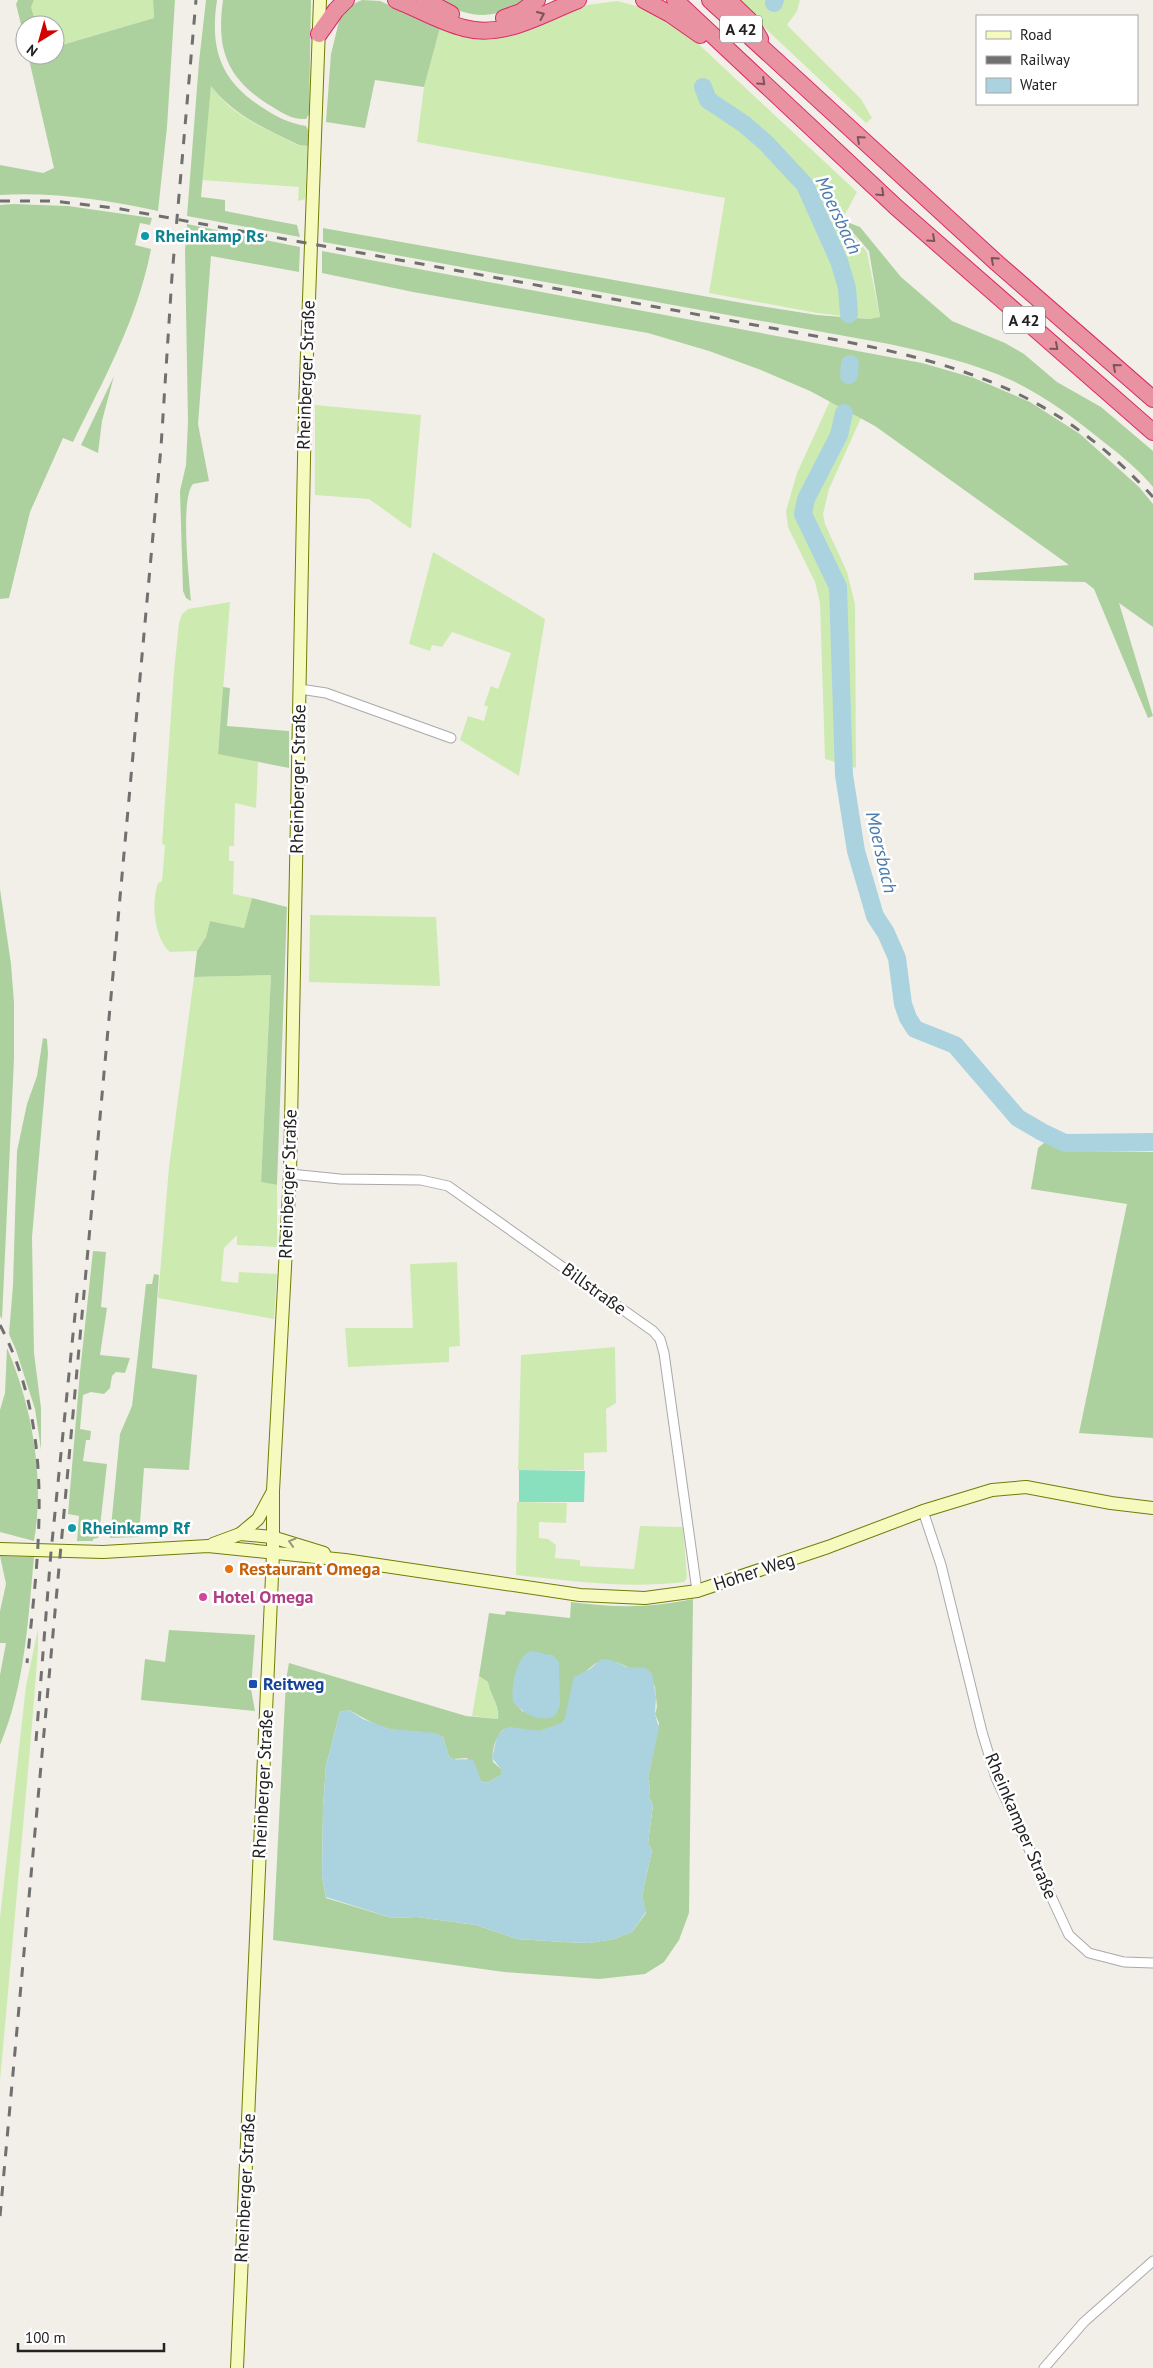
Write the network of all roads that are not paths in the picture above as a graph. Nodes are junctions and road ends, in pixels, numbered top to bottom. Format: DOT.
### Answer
graph roads {
  1 [pos="320,0"];
  2 [pos="346,0"];
  3 [pos="396,0"];
  4 [pos="425,0"];
  5 [pos="537,0"];
  6 [pos="578,0"];
  7 [pos="644,0"];
  8 [pos="674,0"];
  9 [pos="710,0"];
  10 [pos="728,0"];
  11 [pos="319,34"];
  12 [pos="726,49"];
  13 [pos="772,58"];
  14 [pos="1153,399"];
  15 [pos="1153,432"];
  16 [pos="300,689"];
  17 [pos="451,738"];
  18 [pos="290,1174"];
  19 [pos="273,1491"];
  20 [pos="1153,1508"];
  21 [pos="923,1511"];
  22 [pos="240,1534"];
  23 [pos="272,1537"];
  24 [pos="208,1546"];
  25 [pos="0,1549"];
  26 [pos="273,1553"];
  27 [pos="345,1560"];
  28 [pos="697,1591"];
  29 [pos="1153,1963"];
  30 [pos="1153,2261"];
  31 [pos="237,2368"];
  32 [pos="1044,2368"];
  1 -- 11 [label="main road, Rheinberger Straße"];
  2 -- 11 [label="highway"];
  3 -- 6 [label="highway, one-way"];
  4 -- 5 [label="highway"];
  7 -- 12 [label="highway"];
  8 -- 12 [label="highway, A 42"];
  9 -- 13 [label="highway, A 42"];
  10 -- 13 [label="highway"];
  11 -- 16 [label="main road, Rheinberger Straße"];
  12 -- 15 [label="highway, A 42, one-way"];
  14 -- 13 [label="highway, A 42, one-way"];
  16 -- 17 [label="street"];
  16 -- 18 [label="main road, Rheinberger Straße"];
  18 -- 19 [label="main road, Rheinberger Straße"];
  18 -- 28 [label="street, Billstraße"];
  19 -- 22 [label="main road"];
  19 -- 23 [label="main road, Rheinberger Straße"];
  20 -- 21 [label="main road, Hoher Weg"];
  21 -- 28 [label="main road, Hoher Weg"];
  21 -- 29 [label="street, Rheinkamper Straße"];
  22 -- 23 [label="main road"];
  22 -- 24 [label="main road"];
  23 -- 26 [label="main road, Rheinberger Straße"];
  27 -- 23 [label="main road, Hoher Weg, one-way"];
  24 -- 25 [label="main road"];
  24 -- 26 [label="main road"];
  26 -- 27 [label="main road, Hoher Weg"];
  26 -- 31 [label="main road, Rheinberger Straße"];
  27 -- 28 [label="main road, Hoher Weg"];
  30 -- 32 [label="street"];
}
